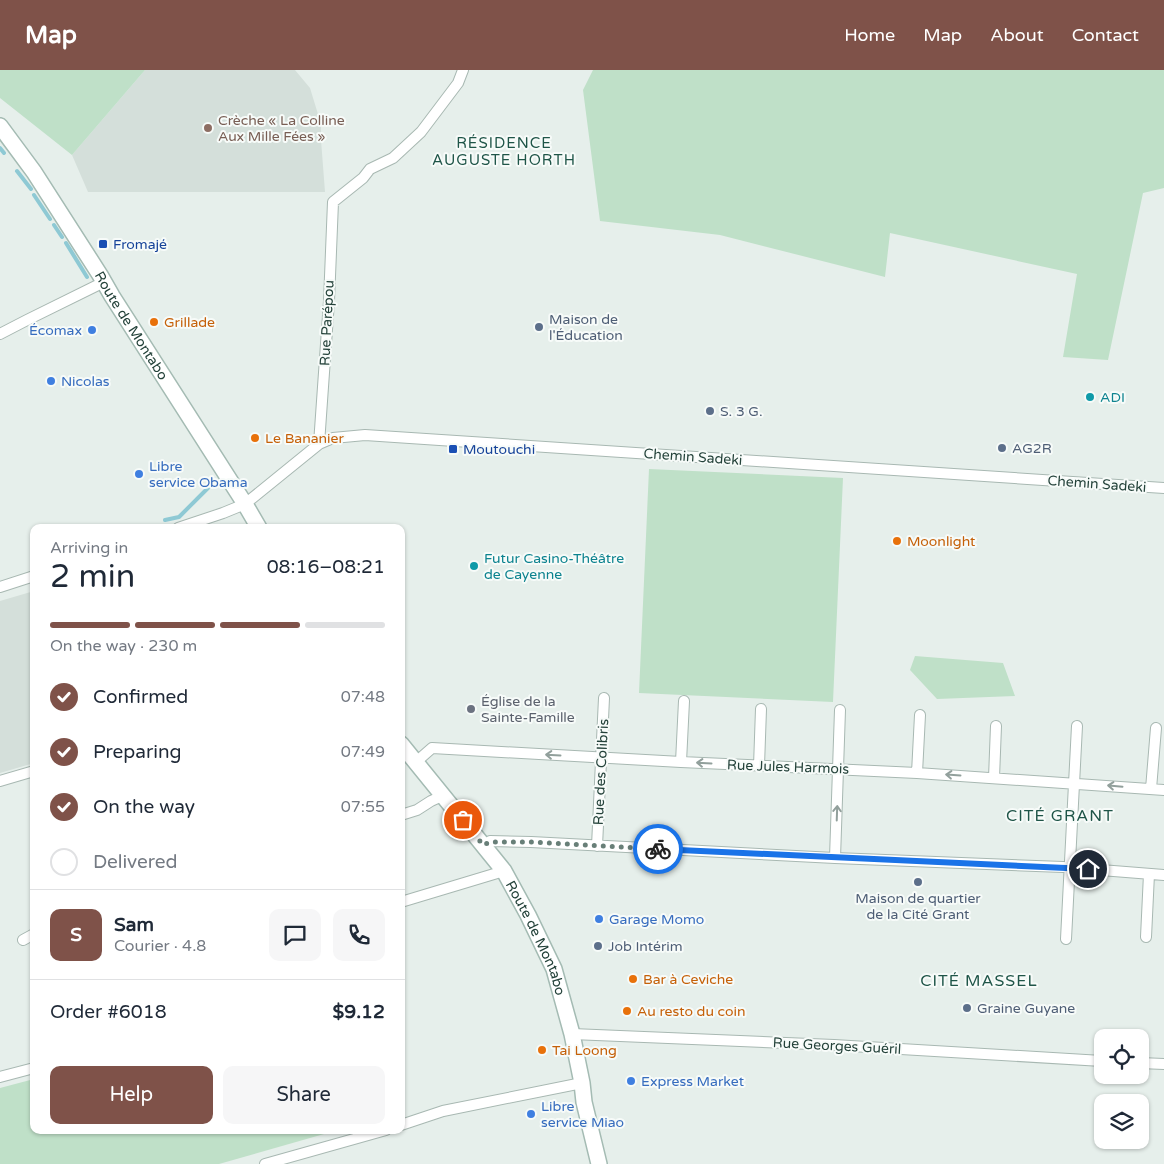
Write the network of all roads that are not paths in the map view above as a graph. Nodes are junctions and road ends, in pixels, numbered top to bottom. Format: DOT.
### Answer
graph roads {
  1 [pos="464,70"];
  2 [pos="0,126"];
  3 [pos="104,282"];
  4 [pos="0,334"];
  5 [pos="319,444"];
  6 [pos="1164,488"];
  7 [pos="245,504"];
  8 [pos="191,524"];
  9 [pos="257,524"];
  10 [pos="30,577"];
  11 [pos="0,587"];
  12 [pos="604,698"];
  13 [pos="684,701"];
  14 [pos="761,708"];
  15 [pos="840,710"];
  16 [pos="920,715"];
  17 [pos="996,726"];
  18 [pos="1078,726"];
  19 [pos="1156,728"];
  20 [pos="405,749"];
  21 [pos="602,757"];
  22 [pos="416,762"];
  23 [pos="681,762"];
  24 [pos="759,766"];
  25 [pos="838,768"];
  26 [pos="30,772"];
  27 [pos="917,773"];
  28 [pos="994,778"];
  29 [pos="0,781"];
  30 [pos="1075,783"];
  31 [pos="1152,789"];
  32 [pos="1164,790"];
  33 [pos="442,796"];
  34 [pos="405,814"];
  35 [pos="483,845"];
  36 [pos="597,846"];
  37 [pos="836,858"];
  38 [pos="1069,867"];
  39 [pos="504,872"];
  40 [pos="1149,874"];
  41 [pos="1164,875"];
  42 [pos="405,901"];
  43 [pos="30,936"];
  44 [pos="1146,937"];
  45 [pos="1066,939"];
  46 [pos="23,940"];
  47 [pos="572,1034"];
  48 [pos="1094,1061"];
  49 [pos="1149,1063"];
  50 [pos="1164,1064"];
  51 [pos="30,1069"];
  52 [pos="0,1077"];
  53 [pos="582,1083"];
  54 [pos="405,1124"];
  55 [pos="372,1134"];
  56 [pos="265,1164"];
  57 [pos="599,1164"];
  1 -- 5 [label="street, Rue Parépou"];
  2 -- 3 [label="main road, Route de Montabo"];
  3 -- 4 [label="street"];
  3 -- 7 [label="main road, Route de Montabo"];
  5 -- 6 [label="street, Chemin Sadeki"];
  5 -- 7 [label="street, Chemin Sadeki"];
  7 -- 8 [label="street, Chemin Sadeki"];
  7 -- 9 [label="main road, Route de Montabo"];
  10 -- 11 [label="street"];
  12 -- 21 [label="street, Rue des Colibris"];
  13 -- 23 [label="street"];
  14 -- 24 [label="street"];
  15 -- 25 [label="street"];
  16 -- 27 [label="street"];
  17 -- 28 [label="street"];
  18 -- 30 [label="street"];
  19 -- 31 [label="street"];
  20 -- 22 [label="main road, Route de Montabo"];
  21 -- 22 [label="street, Rue Jules Harmois, one-way"];
  21 -- 23 [label="street, Rue Jules Harmois"];
  21 -- 36 [label="street, Rue des Colibris"];
  22 -- 33 [label="main road, Route de Montabo"];
  24 -- 23 [label="street, Rue Jules Harmois, one-way"];
  24 -- 25 [label="street, Rue Jules Harmois"];
  25 -- 27 [label="street, Rue Jules Harmois"];
  37 -- 25 [label="street, one-way"];
  26 -- 29 [label="street"];
  28 -- 27 [label="street, Rue Jules Harmois, one-way"];
  28 -- 30 [label="street, Rue Jules Harmois"];
  31 -- 30 [label="street, Rue Jules Harmois, one-way"];
  30 -- 38 [label="street"];
  31 -- 32 [label="street, Rue Jules Harmois"];
  33 -- 34 [label="street"];
  33 -- 35 [label="main road, Route de Montabo"];
  35 -- 36 [label="street"];
  35 -- 39 [label="main road, Route de Montabo"];
  36 -- 37 [label="street"];
  37 -- 38 [label="street"];
  38 -- 40 [label="street"];
  38 -- 45 [label="street"];
  39 -- 42 [label="street"];
  39 -- 47 [label="main road, Route de Montabo"];
  40 -- 41 [label="street"];
  40 -- 44 [label="street"];
  43 -- 46 [label="street"];
  47 -- 48 [label="street, Rue Georges Guéril"];
  47 -- 53 [label="main road, Route de Montabo"];
  49 -- 50 [label="street"];
  51 -- 52 [label="street"];
  53 -- 54 [label="street"];
  53 -- 57 [label="main road, Route de Montabo"];
  55 -- 56 [label="street"];
}
